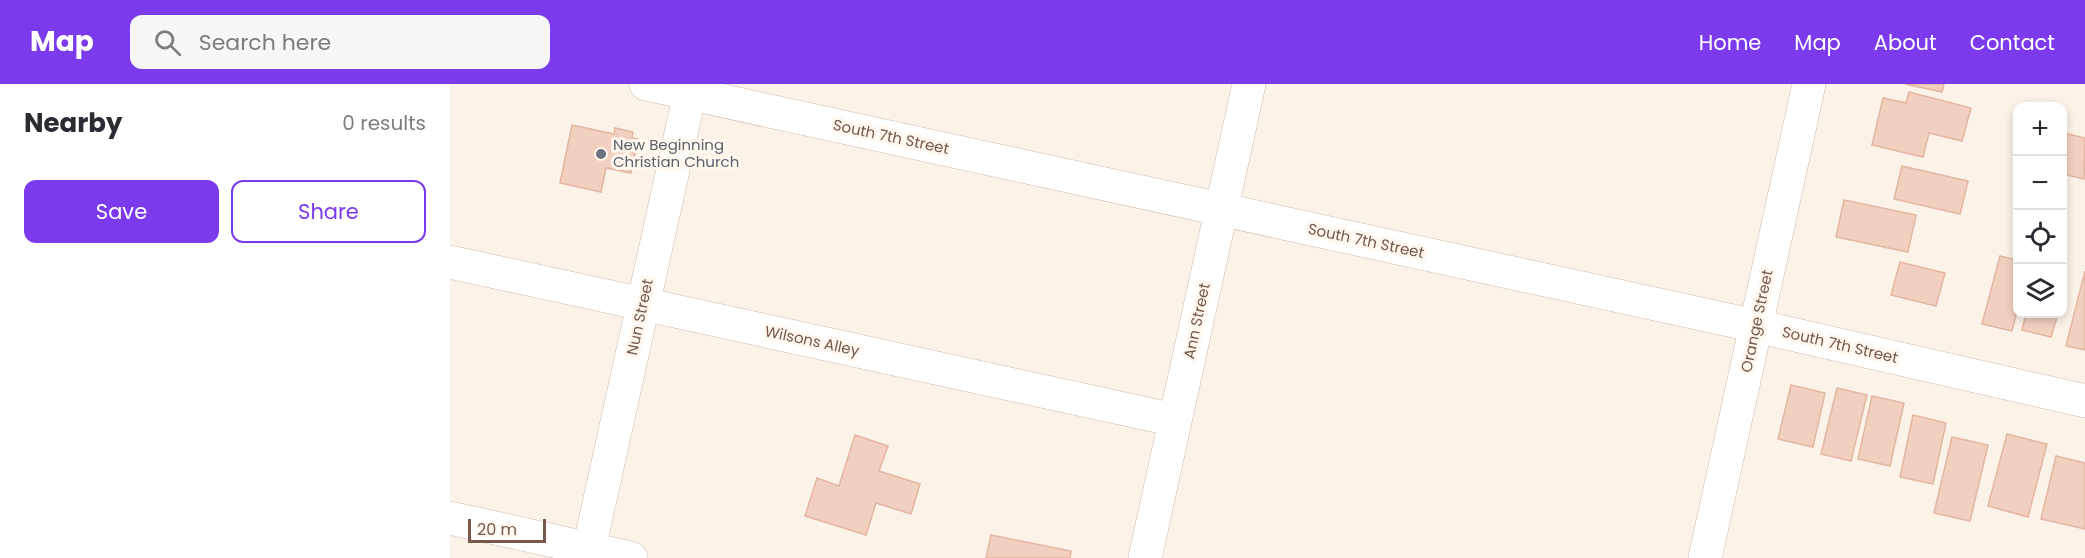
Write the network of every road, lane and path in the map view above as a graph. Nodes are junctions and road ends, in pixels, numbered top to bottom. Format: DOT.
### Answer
graph roads {
  1 [pos="646,84"];
  2 [pos="1249,84"];
  3 [pos="1809,84"];
  4 [pos="690,89"];
  5 [pos="1221,209"];
  6 [pos="450,262"];
  7 [pos="643,304"];
  8 [pos="1756,326"];
  9 [pos="2085,401"];
  10 [pos="1175,420"];
  11 [pos="450,518"];
  12 [pos="589,549"];
  13 [pos="631,558"];
  14 [pos="1145,558"];
  15 [pos="1705,558"];
  1 -- 4 [label="street, South 7th Street"];
  2 -- 5 [label="street, Ann Street"];
  3 -- 8 [label="street, Orange Street"];
  4 -- 5 [label="street, South 7th Street"];
  4 -- 7 [label="street, Nun Street"];
  5 -- 8 [label="street, South 7th Street"];
  5 -- 10 [label="street, Ann Street"];
  6 -- 7 [label="street, Wilsons Alley"];
  7 -- 10 [label="street, Wilsons Alley"];
  7 -- 12 [label="street, Nun Street"];
  8 -- 9 [label="street, South 7th Street"];
  8 -- 15 [label="street, Orange Street"];
  10 -- 14 [label="street, Ann Street"];
  11 -- 12 [label="street"];
  12 -- 13 [label="street"];
}
